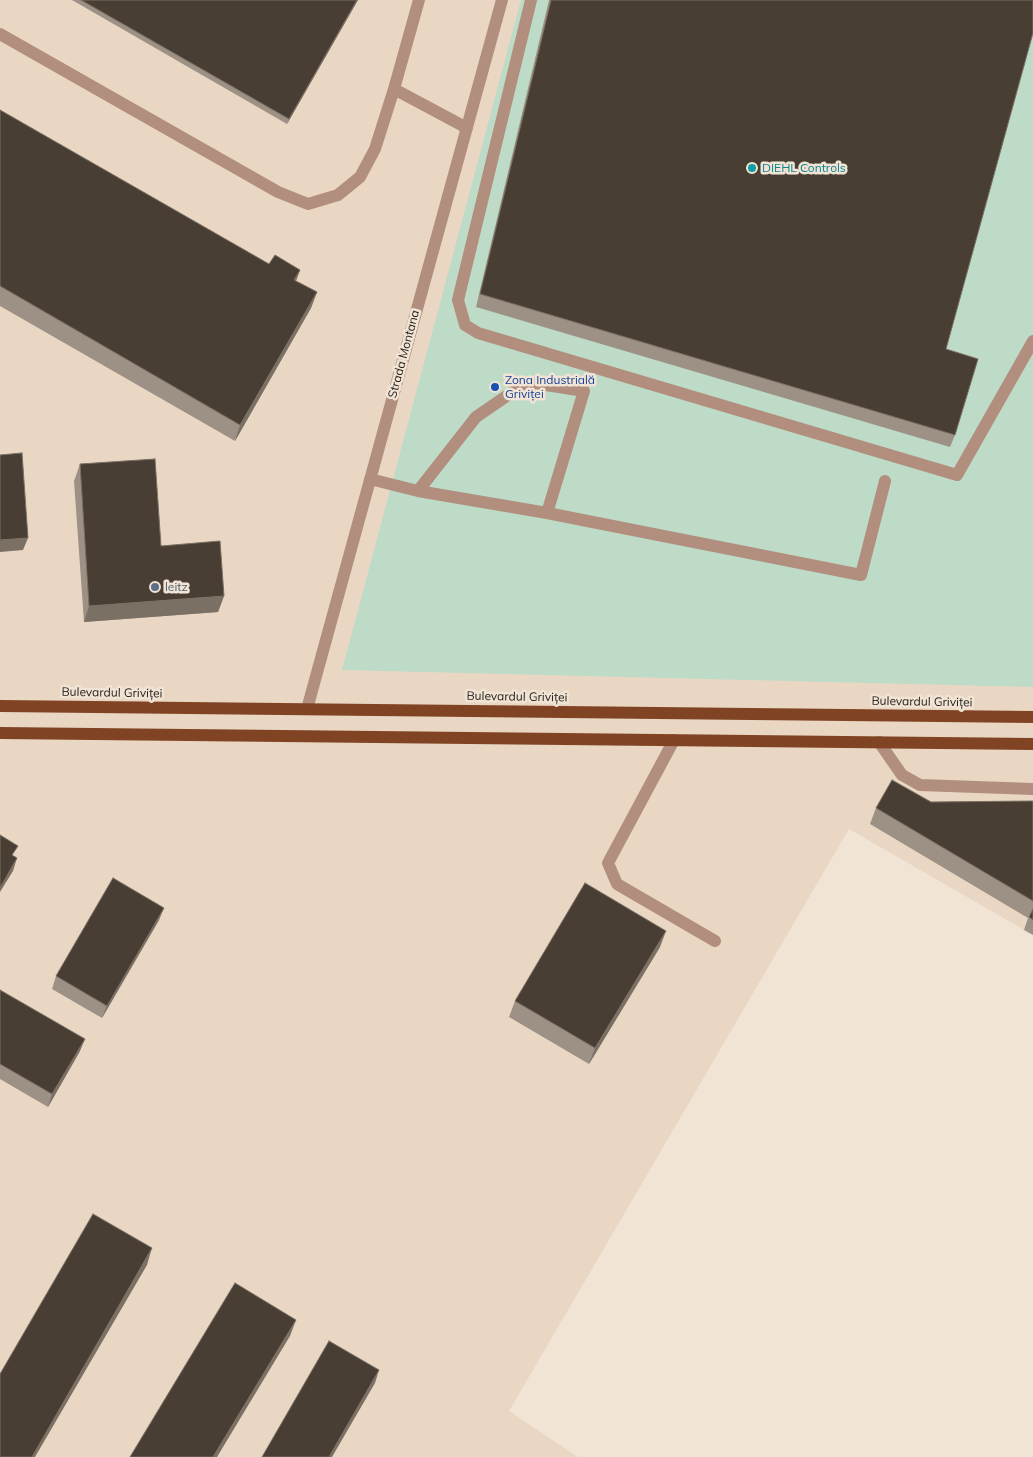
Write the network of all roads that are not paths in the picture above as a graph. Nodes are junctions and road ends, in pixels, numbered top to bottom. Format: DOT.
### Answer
graph roads {
  1 [pos="419,0"];
  2 [pos="502,0"];
  3 [pos="531,0"];
  4 [pos="0,34"];
  5 [pos="394,89"];
  6 [pos="467,128"];
  7 [pos="1033,341"];
  8 [pos="370,479"];
  9 [pos="884,481"];
  10 [pos="418,491"];
  11 [pos="547,513"];
  12 [pos="0,706"];
  13 [pos="307,709"];
  14 [pos="1033,717"];
  15 [pos="0,733"];
  16 [pos="674,740"];
  17 [pos="879,742"];
  18 [pos="1033,744"];
  19 [pos="1033,789"];
  20 [pos="715,941"];
  1 -- 5 [label="lane"];
  2 -- 6 [label="lane, Strada Montana"];
  3 -- 7 [label="lane"];
  4 -- 5 [label="lane"];
  5 -- 6 [label="lane"];
  6 -- 8 [label="lane, Strada Montana"];
  8 -- 10 [label="lane"];
  8 -- 13 [label="lane, Strada Montana"];
  9 -- 11 [label="lane"];
  10 -- 11 [label="lane"];
  10 -- 11 [label="lane"];
  12 -- 13 [label="main road, Bulevardul Griviței"];
  13 -- 14 [label="main road, Bulevardul Griviței"];
  15 -- 16 [label="main road"];
  16 -- 17 [label="main road"];
  16 -- 20 [label="lane"];
  17 -- 18 [label="main road"];
  17 -- 19 [label="lane"];
}
